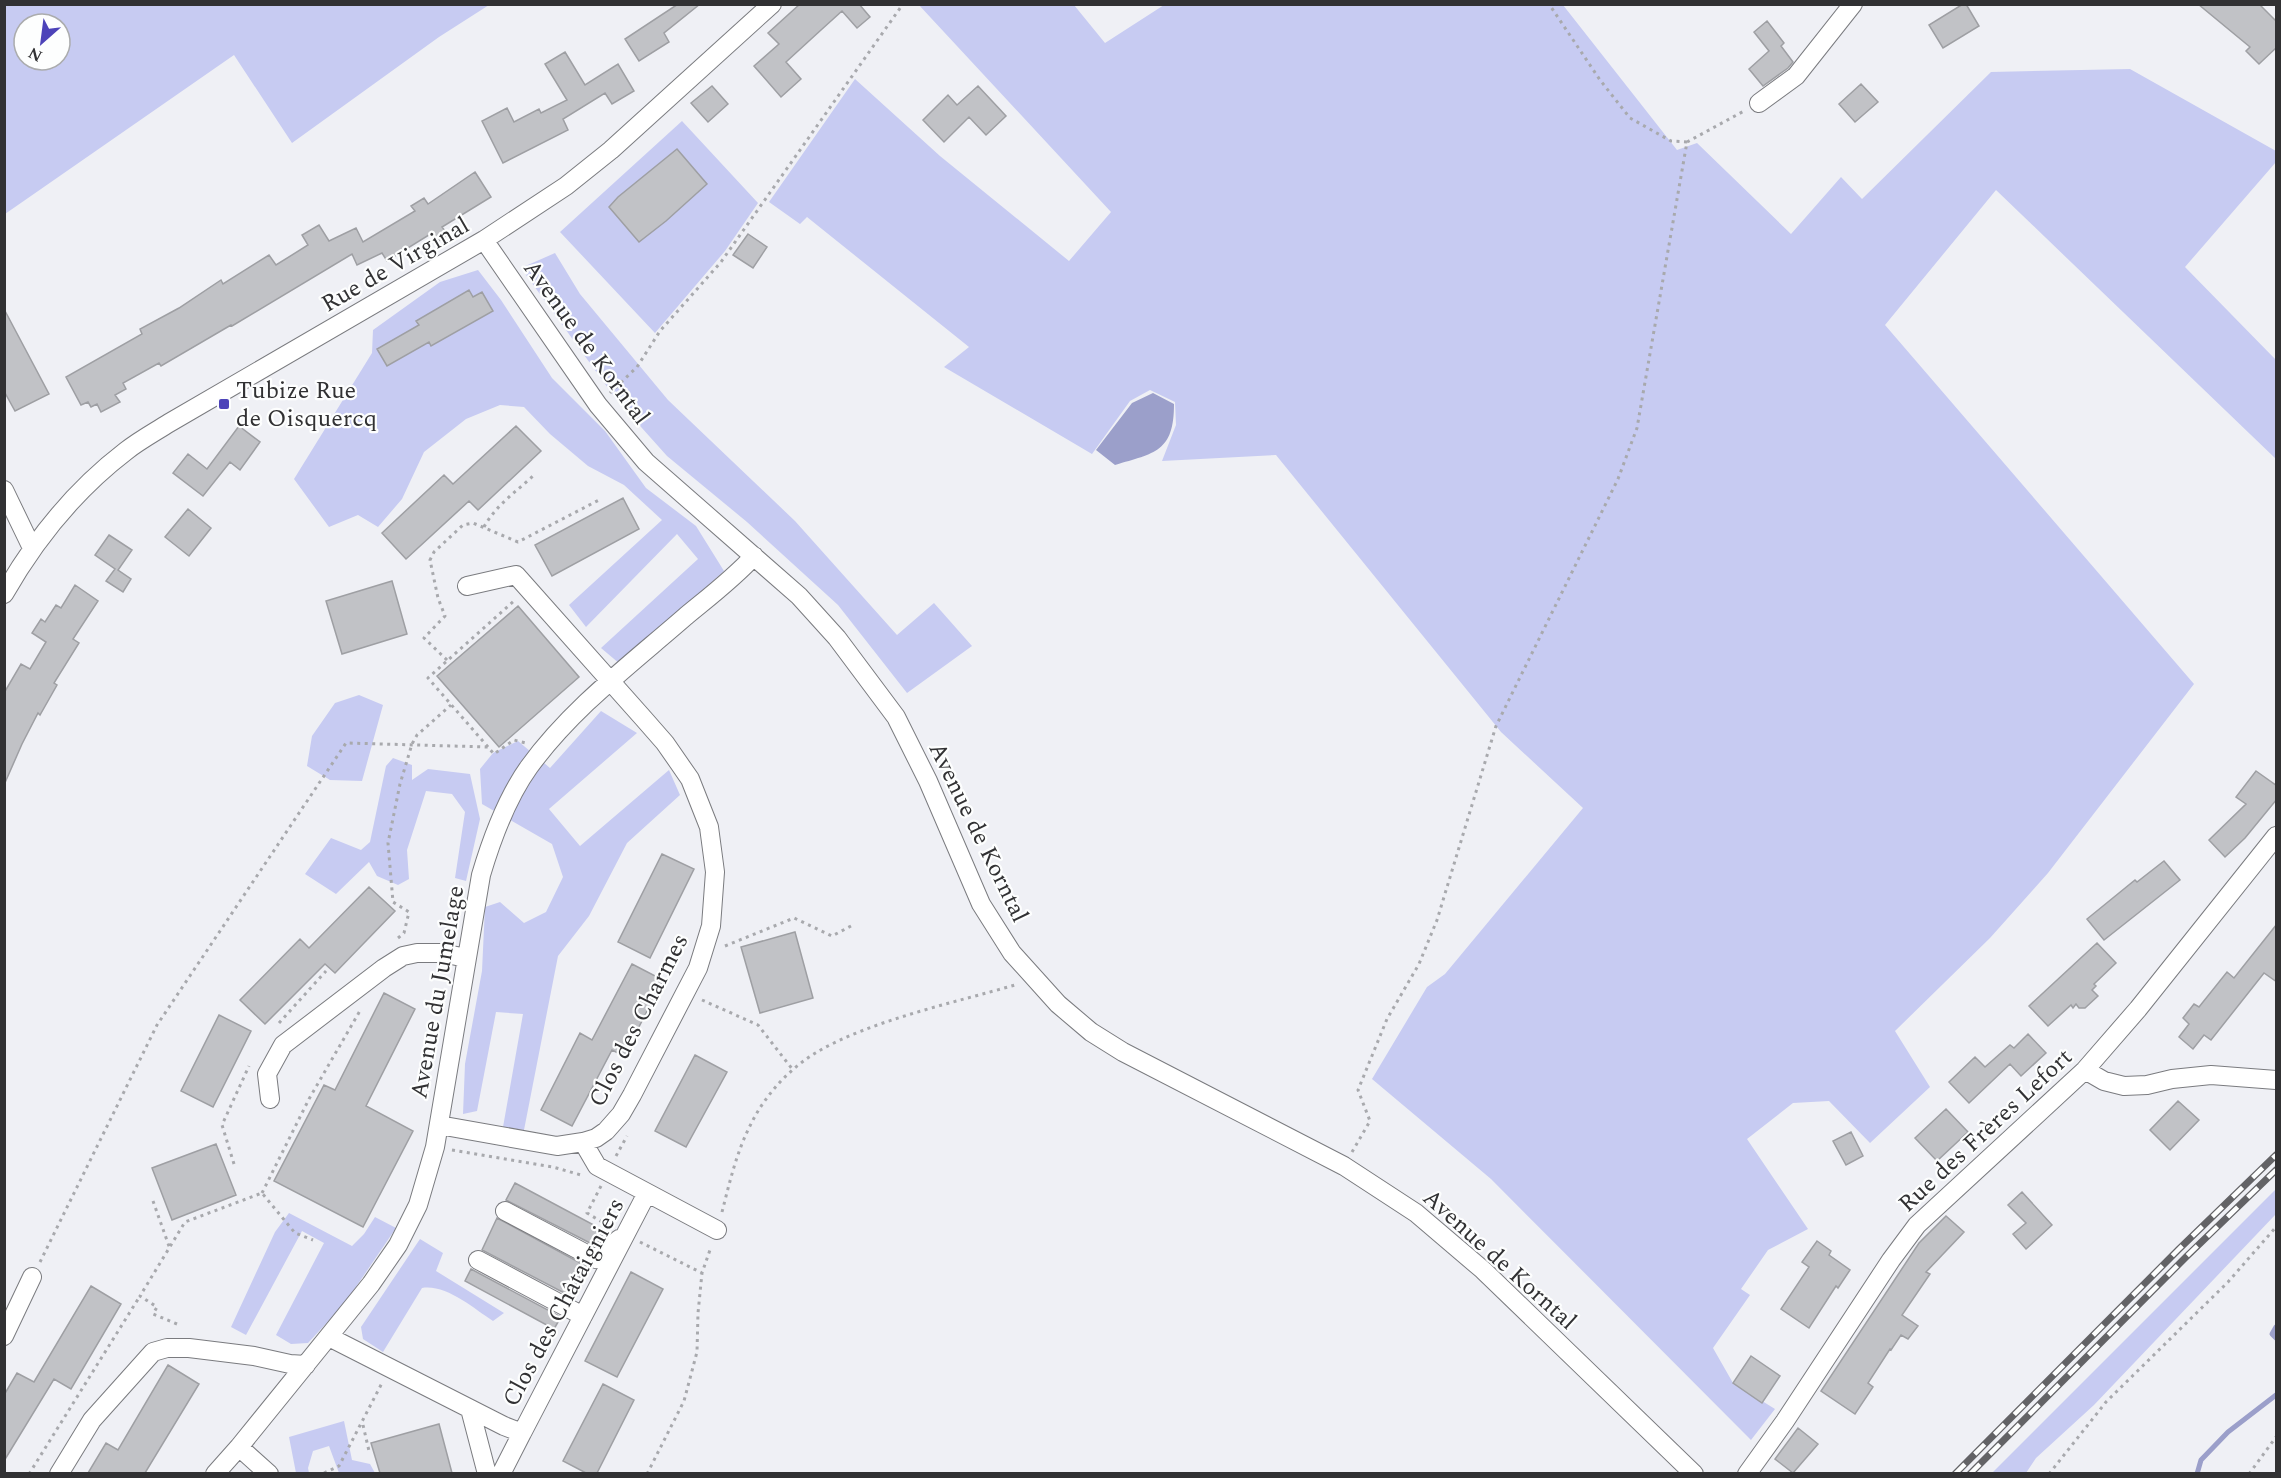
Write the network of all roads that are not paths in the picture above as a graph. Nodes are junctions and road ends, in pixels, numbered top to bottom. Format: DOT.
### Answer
graph roads {
  1 [pos="772,4"];
  2 [pos="1853,4"];
  3 [pos="1759,103"];
  4 [pos="484,240"];
  5 [pos="4,490"];
  6 [pos="32,548"];
  7 [pos="754,556"];
  8 [pos="467,586"];
  9 [pos="4,594"];
  10 [pos="610,681"];
  11 [pos="2277,836"];
  12 [pos="465,958"];
  13 [pos="2085,1070"];
  14 [pos="2277,1080"];
  15 [pos="270,1100"];
  16 [pos="439,1125"];
  17 [pos="583,1142"];
  18 [pos="647,1193"];
  19 [pos="506,1211"];
  20 [pos="717,1230"];
  21 [pos="620,1231"];
  22 [pos="478,1260"];
  23 [pos="32,1277"];
  24 [pos="583,1316"];
  25 [pos="4,1336"];
  26 [pos="329,1337"];
  27 [pos="306,1365"];
  28 [pos="470,1409"];
  29 [pos="522,1433"];
  30 [pos="239,1447"];
  31 [pos="58,1473"];
  32 [pos="215,1473"];
  33 [pos="269,1473"];
  34 [pos="487,1473"];
  35 [pos="501,1473"];
  36 [pos="1694,1473"];
  37 [pos="1747,1473"];
  1 -- 4 [label="street, Rue de Virginal"];
  2 -- 3 [label="street"];
  4 -- 6 [label="street, Rue de Virginal"];
  4 -- 7 [label="street, Avenue de Korntal"];
  5 -- 6 [label="street"];
  6 -- 9 [label="street, Rue de Virginal"];
  7 -- 10 [label="street, Avenue du Jumelage"];
  7 -- 36 [label="street, Avenue de Korntal"];
  8 -- 10 [label="street, Clos des Charmes"];
  10 -- 12 [label="street, Avenue du Jumelage"];
  10 -- 17 [label="street, Clos des Charmes"];
  11 -- 13 [label="street, Rue des Frères Lefort"];
  12 -- 15 [label="street"];
  12 -- 16 [label="street, Avenue du Jumelage"];
  13 -- 14 [label="street"];
  13 -- 37 [label="street, Rue des Frères Lefort"];
  16 -- 17 [label="street, Clos des Charmes"];
  16 -- 26 [label="street, Avenue du Jumelage"];
  17 -- 18 [label="street, Clos des Châtaigniers"];
  18 -- 20 [label="street, Clos des Châtaigniers"];
  18 -- 21 [label="street, Clos des Châtaigniers"];
  19 -- 21 [label="street"];
  21 -- 24 [label="street, Clos des Châtaigniers"];
  22 -- 24 [label="street"];
  23 -- 25 [label="street"];
  24 -- 29 [label="street, Clos des Châtaigniers"];
  26 -- 27 [label="street, Avenue du Jumelage"];
  26 -- 28 [label="street, Clos des Châtaigniers"];
  27 -- 30 [label="street, Avenue du Jumelage"];
  27 -- 31 [label="street"];
  28 -- 29 [label="street, Clos des Châtaigniers"];
  28 -- 34 [label="street, Clos des Châtaigniers"];
  29 -- 35 [label="street, Clos des Châtaigniers"];
  30 -- 32 [label="street, Avenue du Jumelage"];
  30 -- 33 [label="street"];
}
